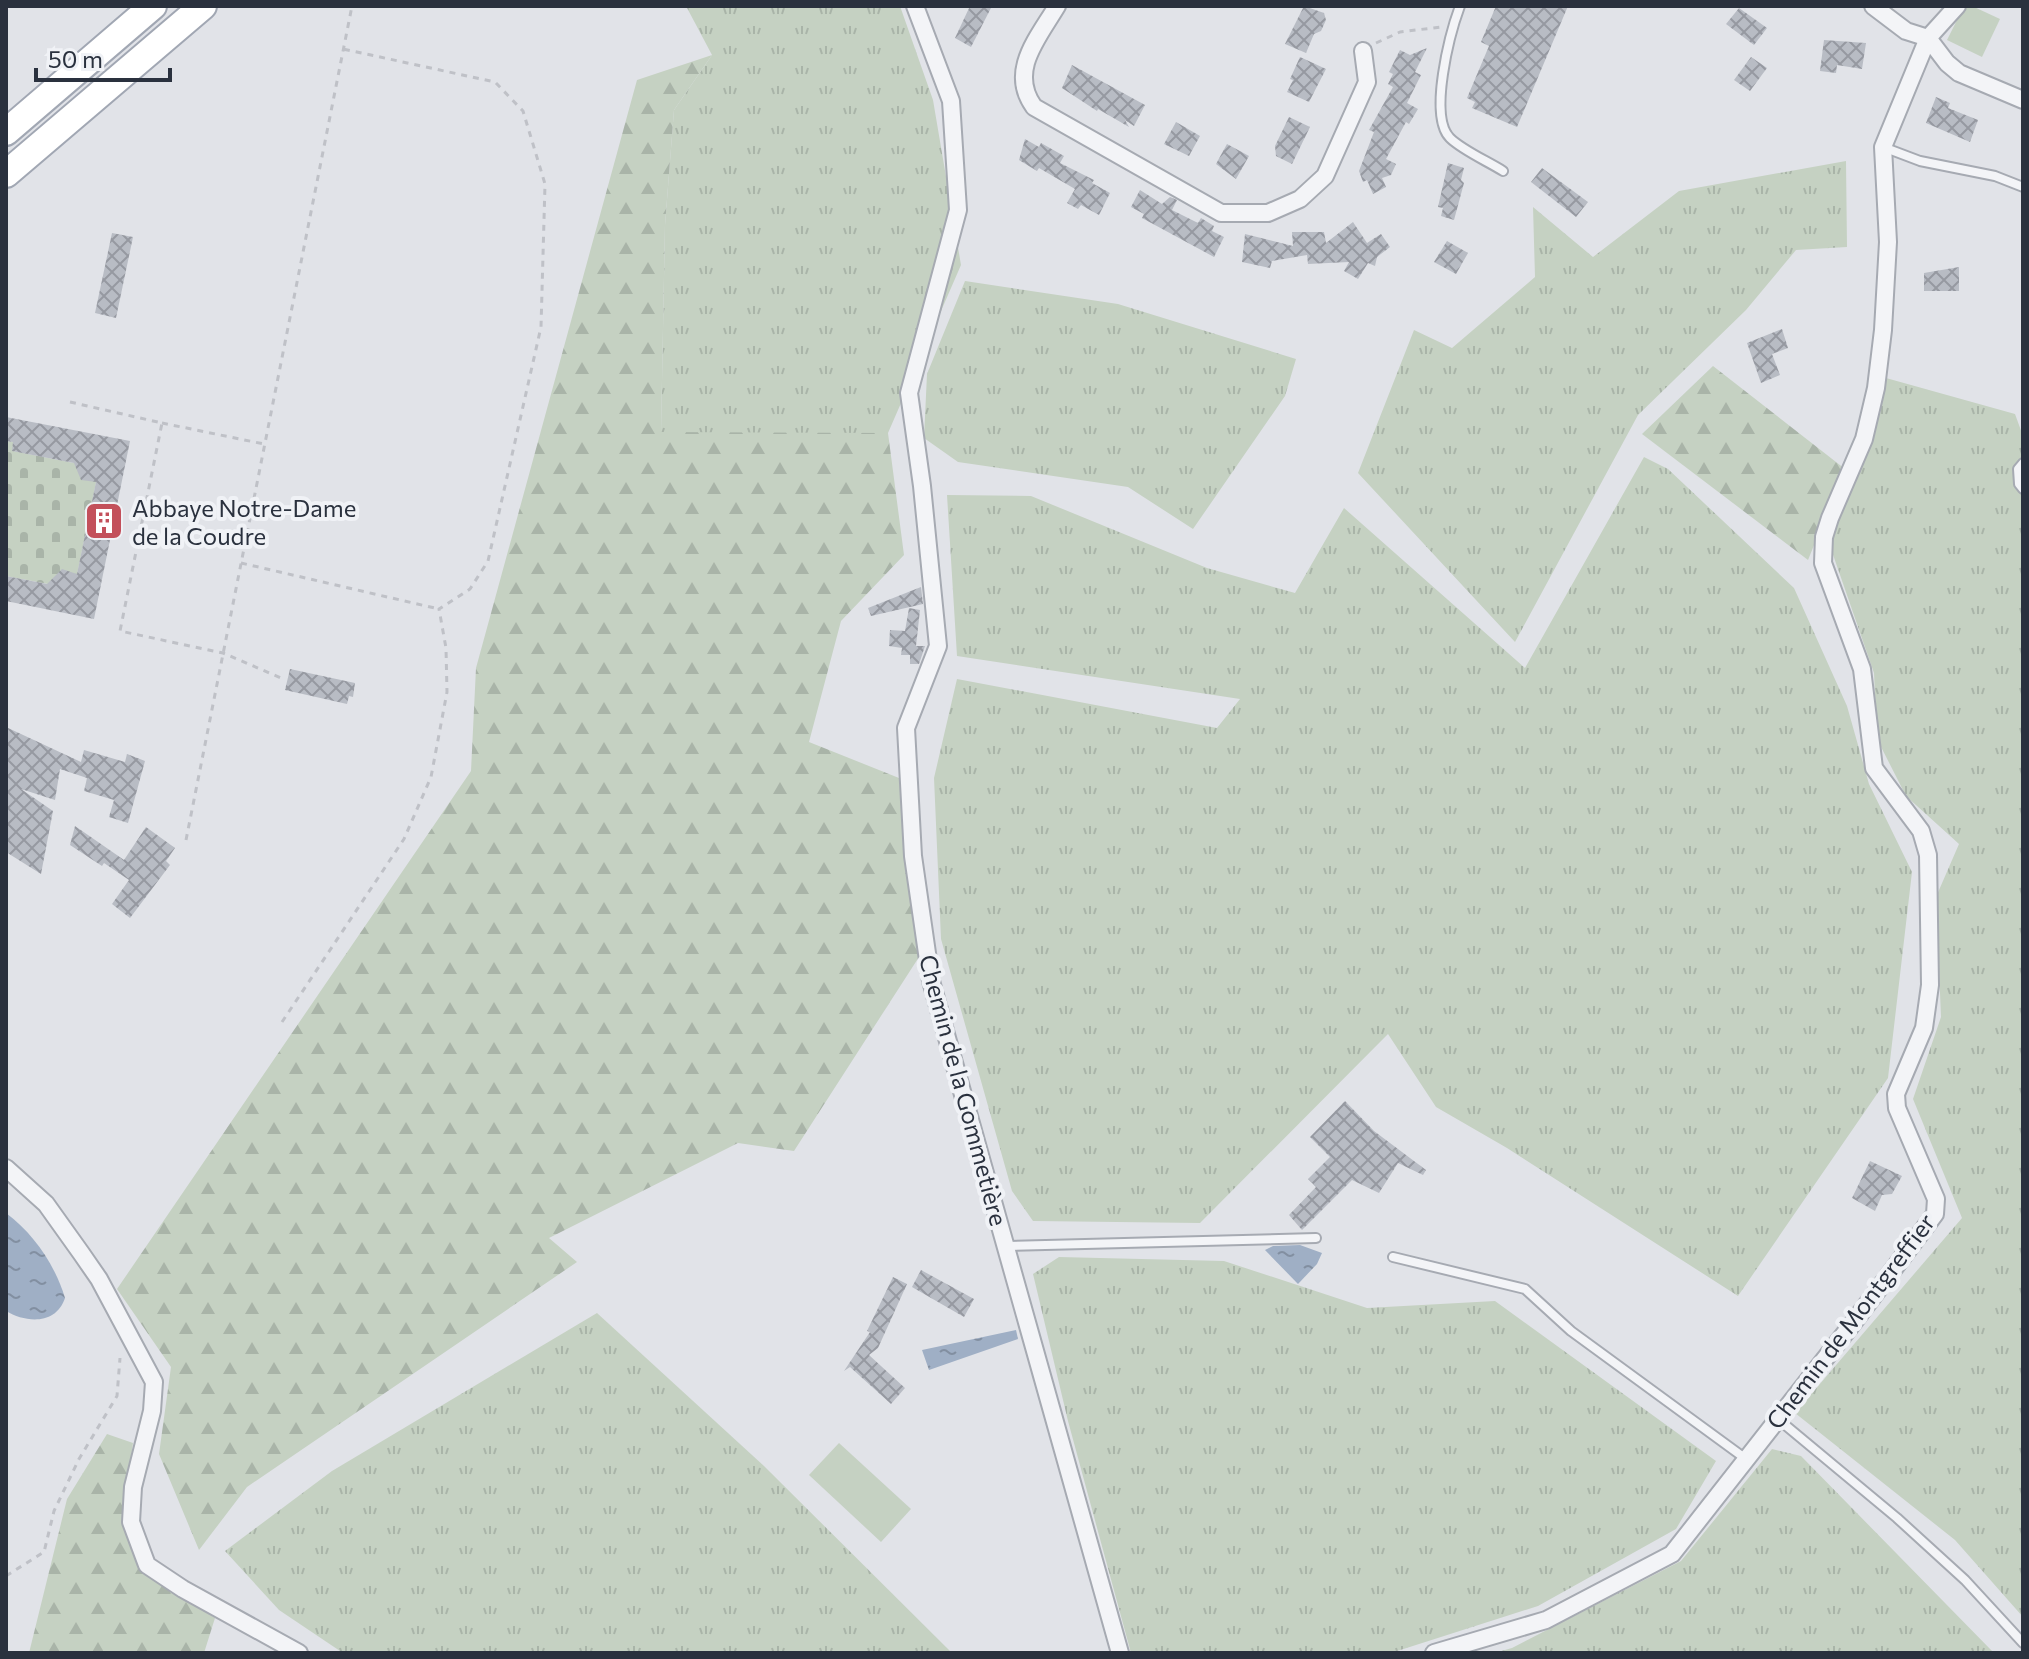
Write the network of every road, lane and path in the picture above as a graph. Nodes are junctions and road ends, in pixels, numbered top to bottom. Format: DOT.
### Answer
graph roads {
  1 [pos="153,6"];
  2 [pos="203,6"];
  3 [pos="352,6"];
  4 [pos="915,6"];
  5 [pos="1057,6"];
  6 [pos="1460,6"];
  7 [pos="1873,6"];
  8 [pos="1957,6"];
  9 [pos="1453,25"];
  10 [pos="1928,38"];
  11 [pos="343,49"];
  12 [pos="1363,51"];
  13 [pos="2023,100"];
  14 [pos="6,132"];
  15 [pos="1883,147"];
  16 [pos="1503,171"];
  17 [pos="6,174"];
  18 [pos="2023,187"];
  19 [pos="70,402"];
  20 [pos="162,423"];
  21 [pos="265,444"];
  22 [pos="2023,463"];
  23 [pos="2023,489"];
  24 [pos="241,563"];
  25 [pos="439,609"];
  26 [pos="223,653"];
  27 [pos="281,678"];
  28 [pos="186,840"];
  29 [pos="282,1022"];
  30 [pos="6,1168"];
  31 [pos="1316,1238"];
  32 [pos="1006,1246"];
  33 [pos="1393,1257"];
  34 [pos="121,1353"];
  35 [pos="1778,1419"];
  36 [pos="1746,1460"];
  37 [pos="6,1576"];
  38 [pos="2023,1643"];
  39 [pos="299,1653"];
  40 [pos="1120,1653"];
  41 [pos="1434,1653"];
  1 -- 14 [label="main road"];
  2 -- 17 [label="main road"];
  3 -- 11 [label="path"];
  4 -- 32 [label="street, Chemin de la Gommetière"];
  5 -- 12 [label="street"];
  6 -- 9 [label="lane"];
  7 -- 10 [label="street"];
  8 -- 10 [label="street, Chemin de Montgreffier"];
  9 -- 12 [label="path"];
  9 -- 16 [label="lane"];
  10 -- 13 [label="street"];
  10 -- 15 [label="street, Chemin de Montgreffier"];
  11 -- 21 [label="path"];
  11 -- 25 [label="path"];
  15 -- 18 [label="lane"];
  15 -- 35 [label="street, Chemin de Montgreffier"];
  19 -- 20 [label="path"];
  20 -- 21 [label="path"];
  20 -- 26 [label="path"];
  21 -- 24 [label="path"];
  22 -- 23 [label="lane"];
  24 -- 25 [label="path"];
  24 -- 26 [label="path"];
  25 -- 29 [label="path"];
  26 -- 27 [label="path"];
  26 -- 28 [label="path"];
  30 -- 39 [label="street"];
  31 -- 32 [label="lane"];
  32 -- 40 [label="street, Chemin de la Gommetière"];
  33 -- 36 [label="lane"];
  34 -- 37 [label="path"];
  35 -- 36 [label="street, Chemin de Montgreffier"];
  35 -- 38 [label="lane"];
  36 -- 41 [label="street, Chemin de Montgreffier"];
}
